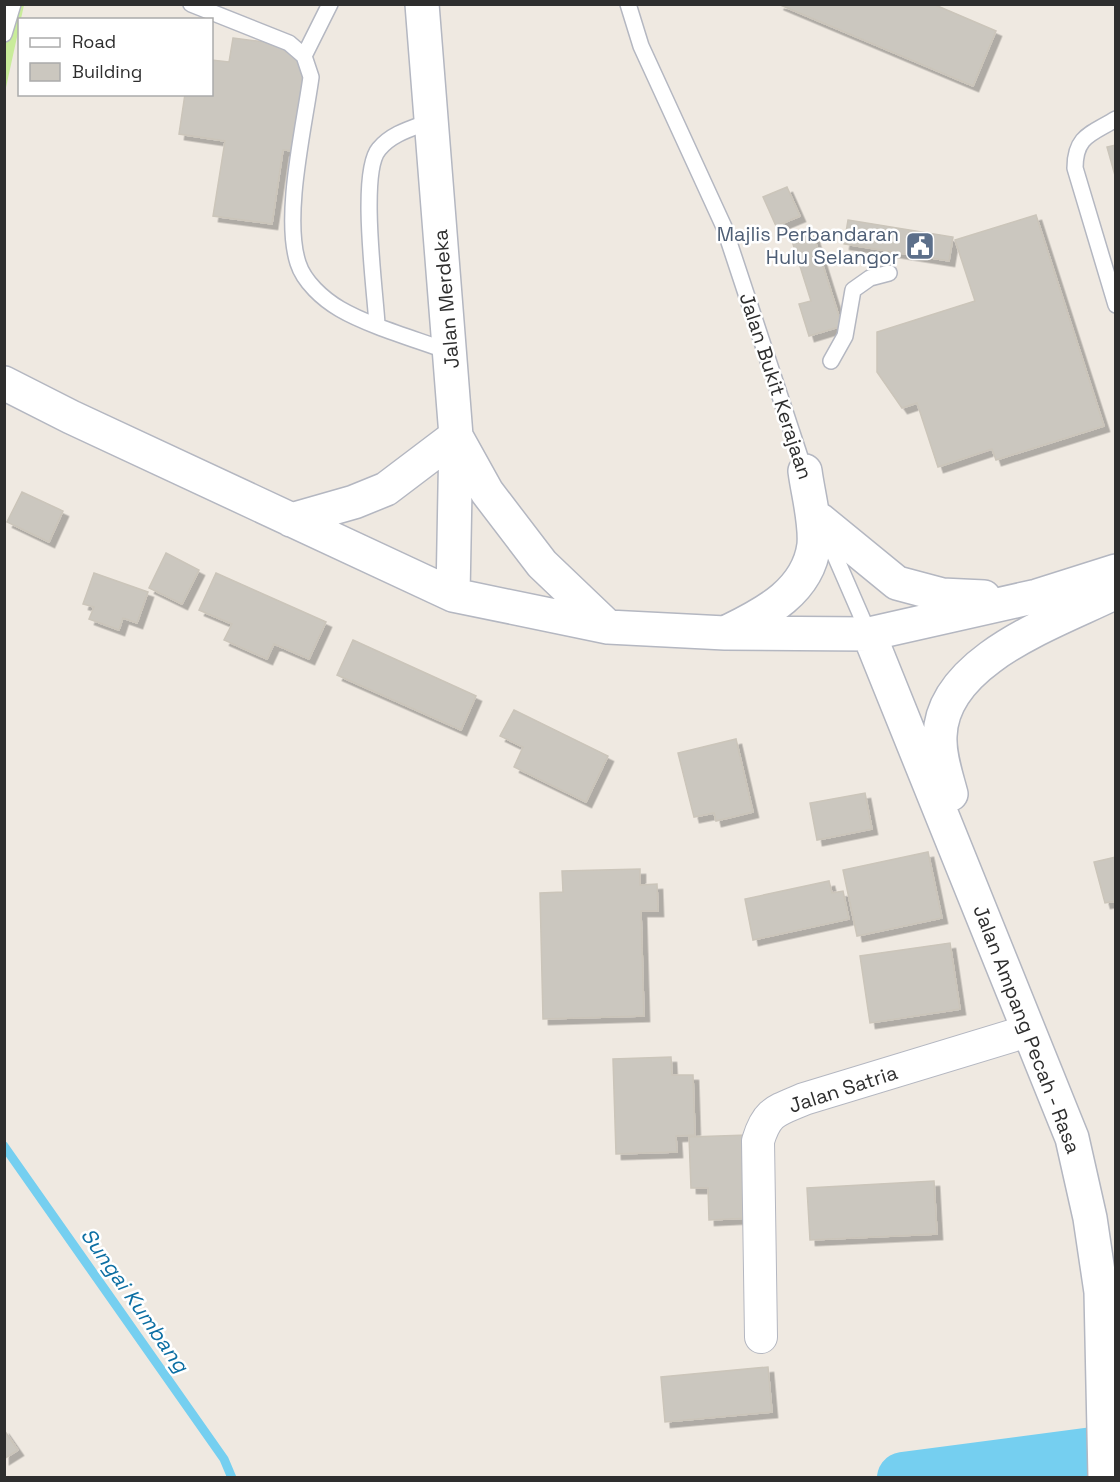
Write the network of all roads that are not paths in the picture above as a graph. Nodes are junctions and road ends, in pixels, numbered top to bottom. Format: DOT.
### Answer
graph roads {
  1 [pos="13,4"];
  2 [pos="191,4"];
  3 [pos="330,4"];
  4 [pos="422,4"];
  5 [pos="628,4"];
  6 [pos="4,34"];
  7 [pos="304,56"];
  8 [pos="1116,119"];
  9 [pos="432,121"];
  10 [pos="889,273"];
  11 [pos="1116,305"];
  12 [pos="377,324"];
  13 [pos="450,352"];
  14 [pos="831,361"];
  15 [pos="4,383"];
  16 [pos="456,436"];
  17 [pos="805,471"];
  18 [pos="291,520"];
  19 [pos="820,520"];
  20 [pos="1116,571"];
  21 [pos="1116,592"];
  22 [pos="453,595"];
  23 [pos="1037,596"];
  24 [pos="608,627"];
  25 [pos="725,633"];
  26 [pos="869,634"];
  27 [pos="977,899"];
  28 [pos="1028,1031"];
  29 [pos="761,1337"];
  30 [pos="1105,1478"];
  1 -- 6 [label="lane"];
  2 -- 7 [label="lane"];
  3 -- 7 [label="lane"];
  4 -- 9 [label="main road, Jalan Merdeka"];
  5 -- 17 [label="lane, Jalan Bukit Kerajaan"];
  7 -- 12 [label="lane"];
  8 -- 11 [label="lane"];
  9 -- 12 [label="lane"];
  9 -- 13 [label="main road, Jalan Merdeka"];
  10 -- 14 [label="lane"];
  12 -- 13 [label="lane"];
  13 -- 16 [label="main road, Jalan Merdeka"];
  15 -- 18 [label="main road"];
  16 -- 18 [label="main road"];
  16 -- 22 [label="main road, Jalan Merdeka"];
  16 -- 24 [label="main road"];
  17 -- 19 [label="lane, Jalan Bukit Kerajaan"];
  17 -- 25 [label="main road"];
  18 -- 22 [label="main road"];
  19 -- 23 [label="main road"];
  19 -- 26 [label="lane, Jalan Bukit Kerajaan"];
  20 -- 23 [label="main road"];
  21 -- 27 [label="main road"];
  22 -- 24 [label="main road"];
  23 -- 26 [label="main road"];
  24 -- 25 [label="main road"];
  25 -- 26 [label="main road"];
  26 -- 27 [label="main road, Jalan Ampang Pecah - Rasa"];
  27 -- 28 [label="main road, Jalan Ampang Pecah - Rasa"];
  28 -- 29 [label="street, Jalan Satria"];
  28 -- 30 [label="main road, Jalan Ampang Pecah - Rasa"];
}
